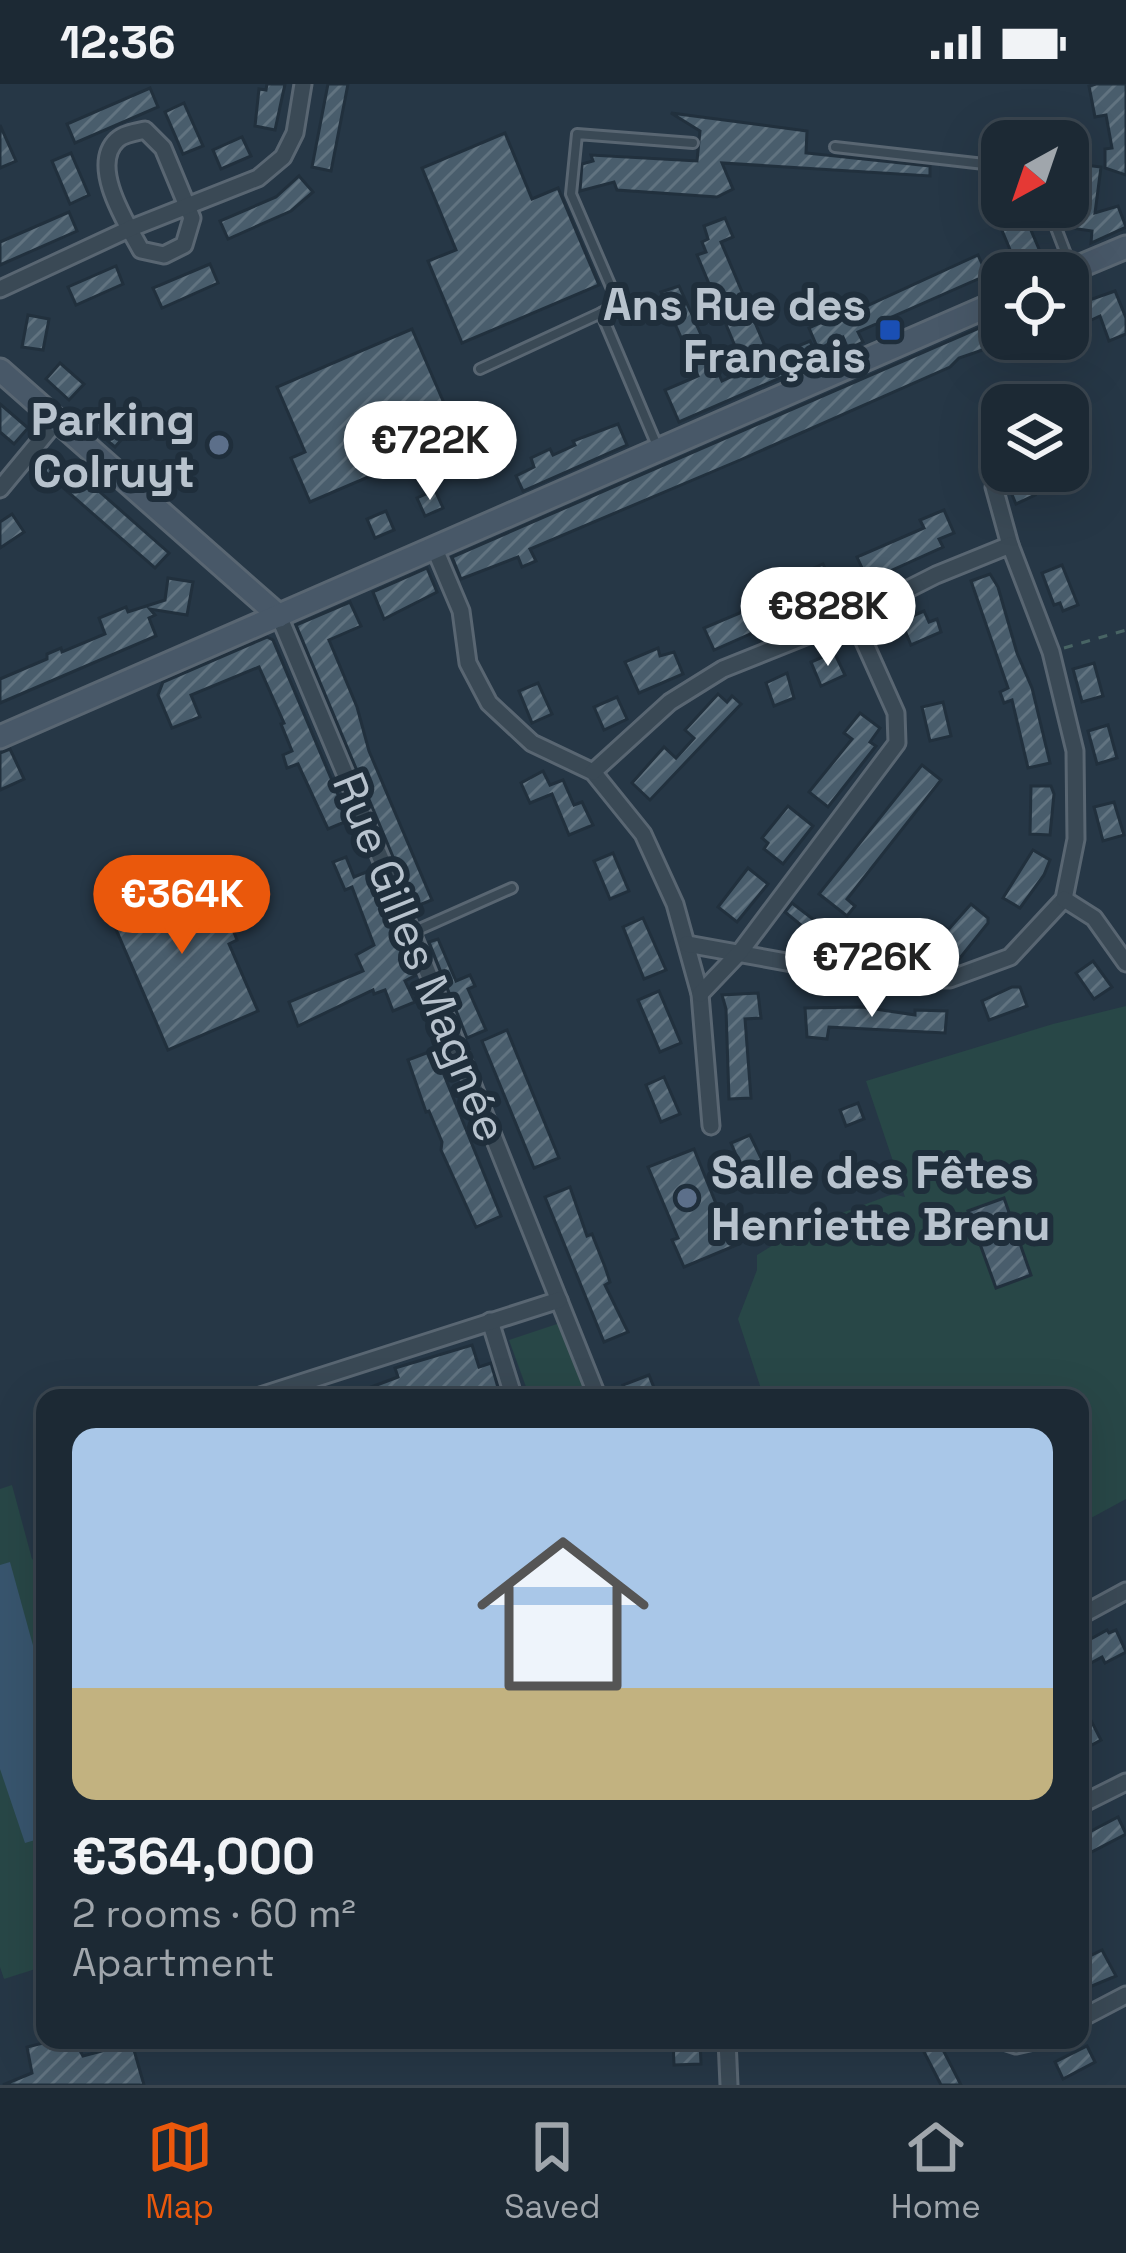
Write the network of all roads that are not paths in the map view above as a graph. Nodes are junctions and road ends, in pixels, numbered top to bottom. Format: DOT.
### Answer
graph roads {
  1 [pos="303,84"];
  2 [pos="693,143"];
  3 [pos="835,147"];
  4 [pos="981,164"];
  5 [pos="186,206"];
  6 [pos="129,229"];
  7 [pos="1126,247"];
  8 [pos="1089,262"];
  9 [pos="0,289"];
  10 [pos="981,309"];
  11 [pos="602,314"];
  12 [pos="480,369"];
  13 [pos="0,370"];
  14 [pos="58,419"];
  15 [pos="658,448"];
  16 [pos="0,489"];
  17 [pos="995,492"];
  18 [pos="1010,545"];
  19 [pos="434,547"];
  20 [pos="278,616"];
  21 [pos="853,617"];
  22 [pos="0,737"];
  23 [pos="593,772"];
  24 [pos="512,887"];
  25 [pos="1064,899"];
  26 [pos="412,933"];
  27 [pos="687,944"];
  28 [pos="740,952"];
  29 [pos="1126,963"];
  30 [pos="700,994"];
  31 [pos="711,1126"];
  32 [pos="559,1300"];
  33 [pos="490,1321"];
  34 [pos="282,1389"];
  35 [pos="511,1389"];
  36 [pos="594,1389"];
  37 [pos="1126,1591"];
  38 [pos="1089,1611"];
  39 [pos="1126,1782"];
  40 [pos="1089,1800"];
  41 [pos="1126,1995"];
  42 [pos="1089,2014"];
  43 [pos="728,2049"];
  44 [pos="729,2085"];
  1 -- 5 [label="street"];
  2 -- 11 [label="lane"];
  3 -- 4 [label="lane"];
  5 -- 6 [label="street"];
  5 -- 6 [label="street"];
  5 -- 6 [label="street"];
  6 -- 9 [label="street"];
  7 -- 8 [label="main road"];
  10 -- 15 [label="main road"];
  11 -- 12 [label="lane"];
  11 -- 15 [label="lane"];
  13 -- 14 [label="main road"];
  14 -- 16 [label="street"];
  14 -- 20 [label="main road"];
  15 -- 19 [label="main road"];
  17 -- 18 [label="street"];
  18 -- 21 [label="street"];
  18 -- 25 [label="street"];
  19 -- 20 [label="main road"];
  19 -- 23 [label="street"];
  20 -- 22 [label="main road"];
  20 -- 26 [label="street, Rue Gilles Magnée"];
  21 -- 23 [label="street"];
  21 -- 28 [label="street"];
  23 -- 27 [label="street"];
  24 -- 26 [label="lane"];
  25 -- 28 [label="street"];
  25 -- 29 [label="street"];
  26 -- 32 [label="street, Rue Gilles Magnée"];
  27 -- 28 [label="street"];
  27 -- 30 [label="street"];
  28 -- 30 [label="street"];
  30 -- 31 [label="street"];
  32 -- 33 [label="street"];
  32 -- 36 [label="street, Rue Gilles Magnée"];
  33 -- 34 [label="street"];
  33 -- 35 [label="street"];
  37 -- 38 [label="street"];
  39 -- 40 [label="street"];
  41 -- 42 [label="street"];
  43 -- 44 [label="street"];
}
